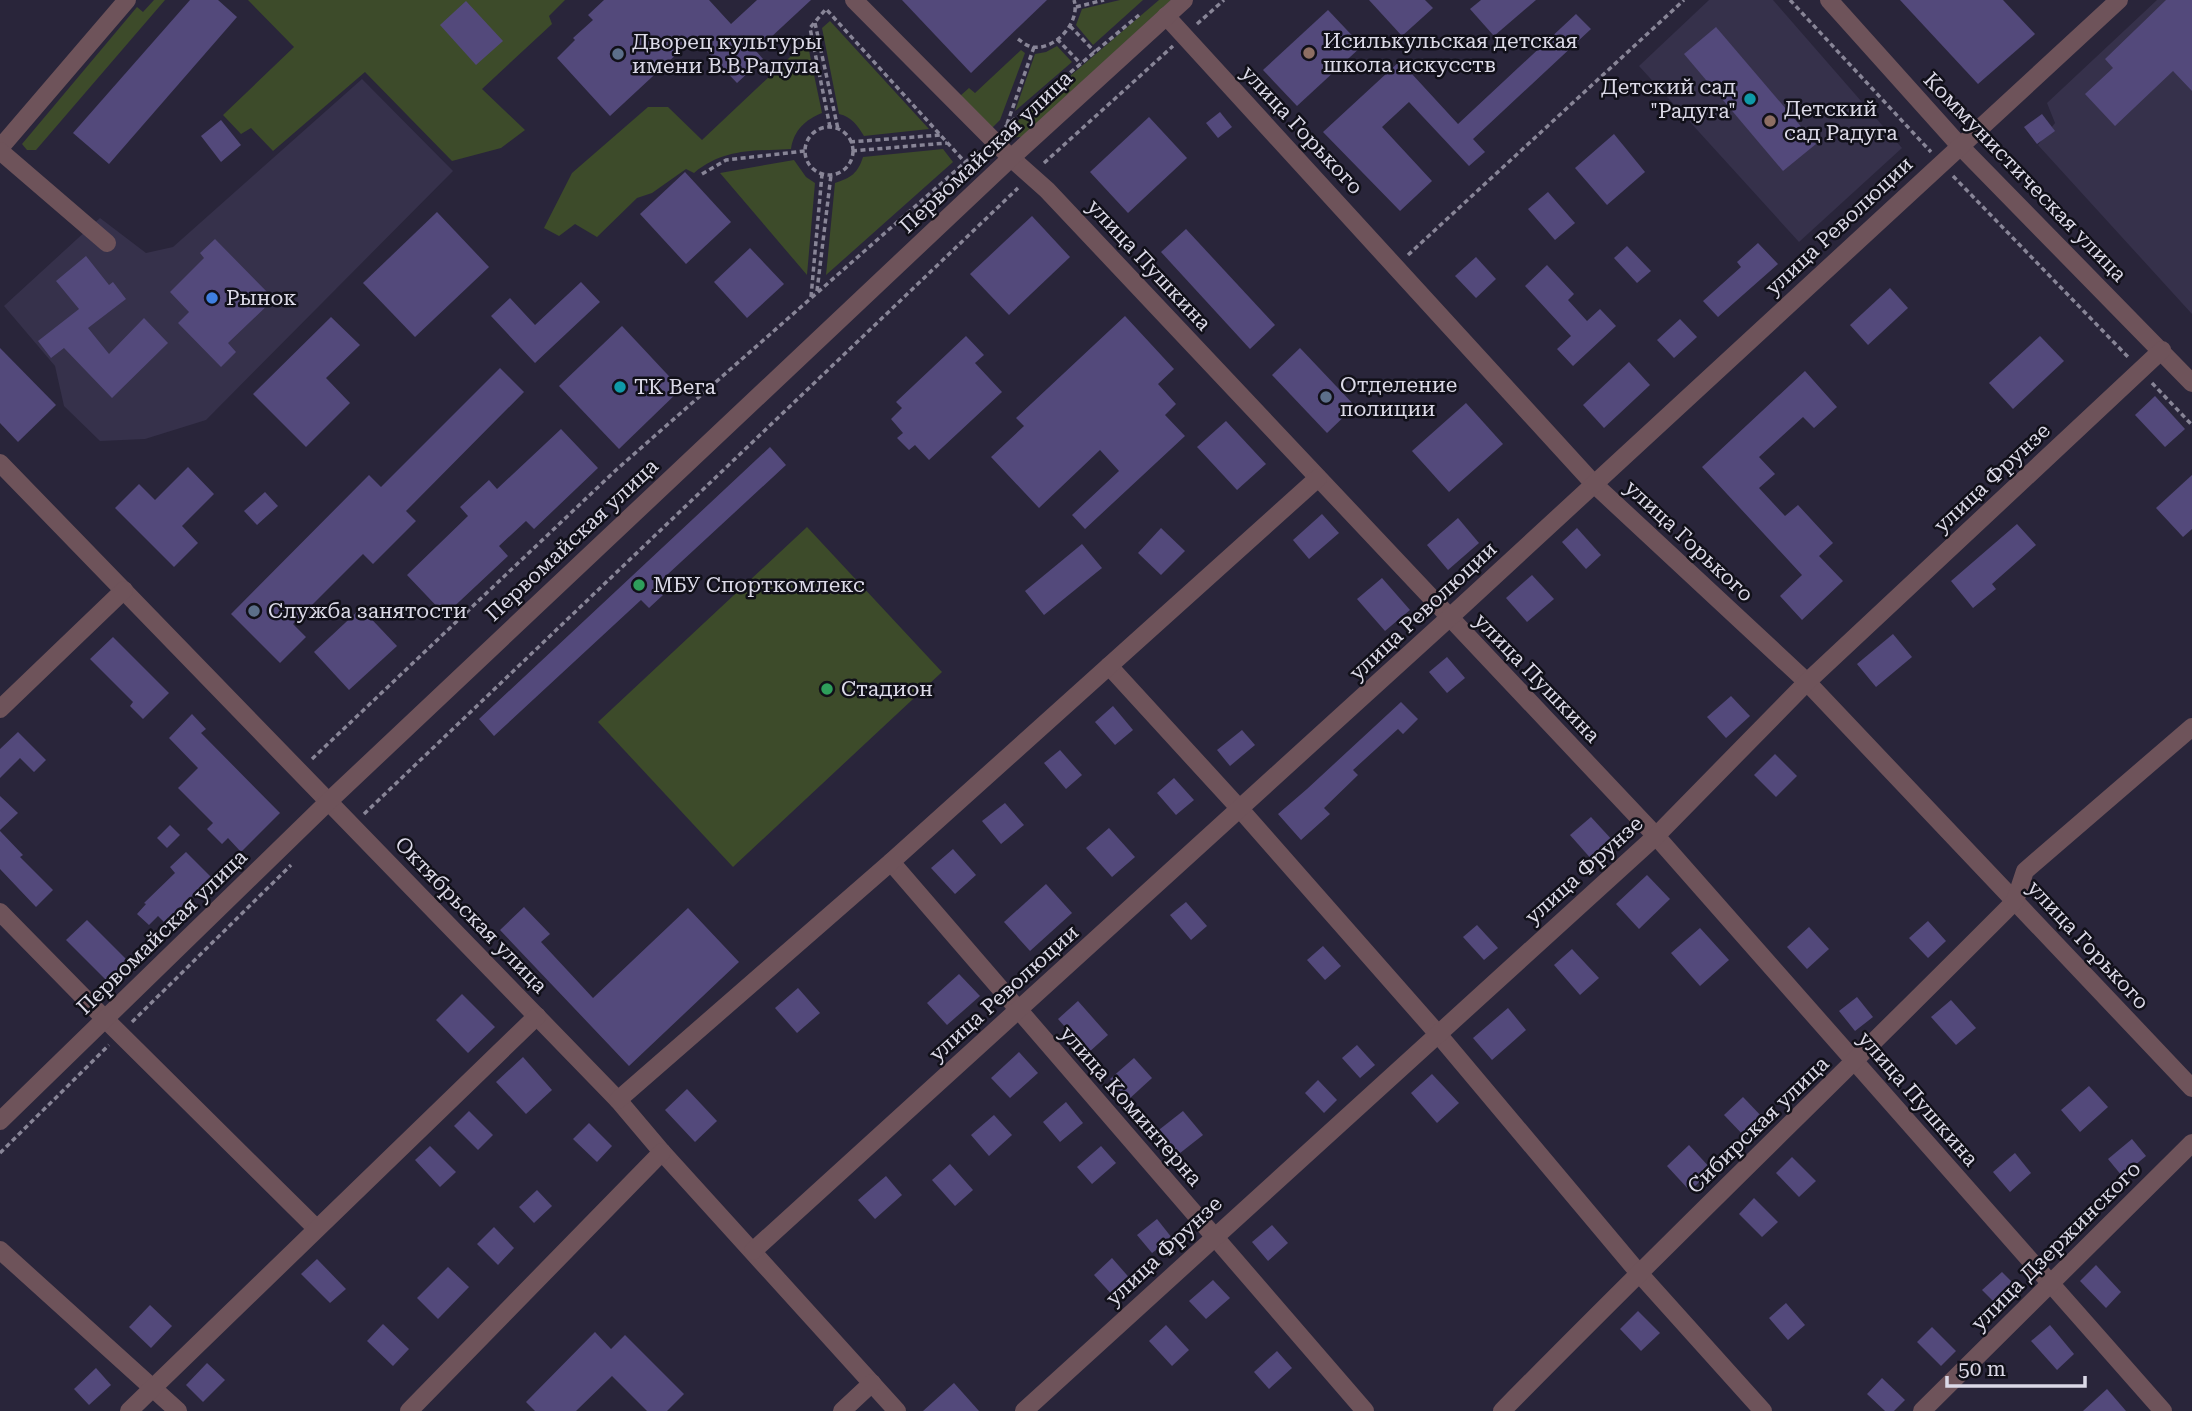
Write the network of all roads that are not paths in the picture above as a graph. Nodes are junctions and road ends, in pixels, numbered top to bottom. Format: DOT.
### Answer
graph roads {
  1 [pos="127,0"];
  2 [pos="853,0"];
  3 [pos="1184,0"];
  4 [pos="1829,0"];
  5 [pos="2119,0"];
  6 [pos="1166,16"];
  7 [pos="1960,146"];
  8 [pos="0,150"];
  9 [pos="1011,158"];
  10 [pos="107,243"];
  11 [pos="2162,350"];
  12 [pos="2192,383"];
  13 [pos="0,463"];
  14 [pos="1318,478"];
  15 [pos="1594,484"];
  16 [pos="124,590"];
  17 [pos="1449,618"];
  18 [pos="1109,666"];
  19 [pos="1807,682"];
  20 [pos="0,709"];
  21 [pos="2192,727"];
  22 [pos="329,801"];
  23 [pos="1240,809"];
  24 [pos="1656,836"];
  25 [pos="891,862"];
  26 [pos="2015,901"];
  27 [pos="0,912"];
  28 [pos="1018,1011"];
  29 [pos="537,1016"];
  30 [pos="105,1019"];
  31 [pos="1438,1034"];
  32 [pos="1855,1062"];
  33 [pos="2192,1088"];
  34 [pos="618,1100"];
  35 [pos="0,1121"];
  36 [pos="2192,1143"];
  37 [pos="662,1152"];
  38 [pos="316,1228"];
  39 [pos="1214,1236"];
  40 [pos="0,1250"];
  41 [pos="753,1251"];
  42 [pos="1639,1272"];
  43 [pos="2050,1284"];
  44 [pos="873,1383"];
  45 [pos="153,1387"];
  46 [pos="129,1411"];
  47 [pos="178,1411"];
  48 [pos="409,1411"];
  49 [pos="842,1411"];
  50 [pos="897,1411"];
  51 [pos="1024,1411"];
  52 [pos="1365,1411"];
  53 [pos="1502,1411"];
  54 [pos="1763,1411"];
  55 [pos="1922,1411"];
  56 [pos="2163,1411"];
  1 -- 8 [label="street"];
  2 -- 9 [label="street, улица Пушкина"];
  3 -- 6 [label="street, Первомайская улица"];
  4 -- 7 [label="street, Коммунистическая улица"];
  5 -- 7 [label="street, улица Революции"];
  6 -- 9 [label="street, Первомайская улица"];
  6 -- 15 [label="street, улица Горького"];
  7 -- 11 [label="street, Коммунистическая улица"];
  7 -- 15 [label="street, улица Революции"];
  8 -- 10 [label="street"];
  9 -- 14 [label="street, улица Пушкина"];
  9 -- 22 [label="street, Первомайская улица"];
  11 -- 12 [label="street, Коммунистическая улица"];
  11 -- 19 [label="street, улица Фрунзе"];
  13 -- 16 [label="street, Октябрьская улица"];
  14 -- 17 [label="street, улица Пушкина"];
  14 -- 18 [label="street"];
  15 -- 17 [label="street, улица Революции"];
  15 -- 19 [label="street, улица Горького"];
  16 -- 20 [label="street"];
  16 -- 22 [label="street, Октябрьская улица"];
  17 -- 23 [label="street, улица Революции"];
  17 -- 24 [label="street, улица Пушкина"];
  18 -- 23 [label="street"];
  18 -- 25 [label="street"];
  19 -- 24 [label="street, улица Фрунзе"];
  19 -- 26 [label="street, улица Горького"];
  21 -- 26 [label="street, Сибирская улица"];
  22 -- 29 [label="street, Октябрьская улица"];
  22 -- 30 [label="street, Первомайская улица"];
  23 -- 28 [label="street, улица Революции"];
  23 -- 31 [label="street"];
  24 -- 31 [label="street, улица Фрунзе"];
  24 -- 32 [label="street, улица Пушкина"];
  25 -- 28 [label="street, улица Коминтерна"];
  25 -- 34 [label="street"];
  26 -- 32 [label="street, Сибирская улица"];
  26 -- 33 [label="street, улица Горького"];
  27 -- 30 [label="street"];
  28 -- 39 [label="street, улица Коминтерна"];
  28 -- 41 [label="street, улица Революции"];
  29 -- 34 [label="street, Октябрьская улица"];
  29 -- 38 [label="street"];
  30 -- 35 [label="street, Первомайская улица"];
  30 -- 38 [label="street"];
  31 -- 39 [label="street, улица Фрунзе"];
  31 -- 42 [label="street"];
  32 -- 42 [label="street, Сибирская улица"];
  32 -- 43 [label="street, улица Пушкина"];
  34 -- 37 [label="street, Октябрьская улица"];
  36 -- 43 [label="street, улица Дзержинского"];
  37 -- 41 [label="street, Октябрьская улица"];
  37 -- 48 [label="street"];
  38 -- 45 [label="street"];
  39 -- 51 [label="street, улица Фрунзе"];
  39 -- 52 [label="street, улица Коминтерна"];
  40 -- 45 [label="street"];
  41 -- 44 [label="street, Октябрьская улица"];
  42 -- 53 [label="street, Сибирская улица"];
  42 -- 54 [label="street"];
  43 -- 55 [label="street, улица Дзержинского"];
  43 -- 56 [label="street, улица Пушкина"];
  44 -- 49 [label="street"];
  44 -- 50 [label="street, Октябрьская улица"];
  45 -- 46 [label="street"];
  45 -- 47 [label="street"];
}
